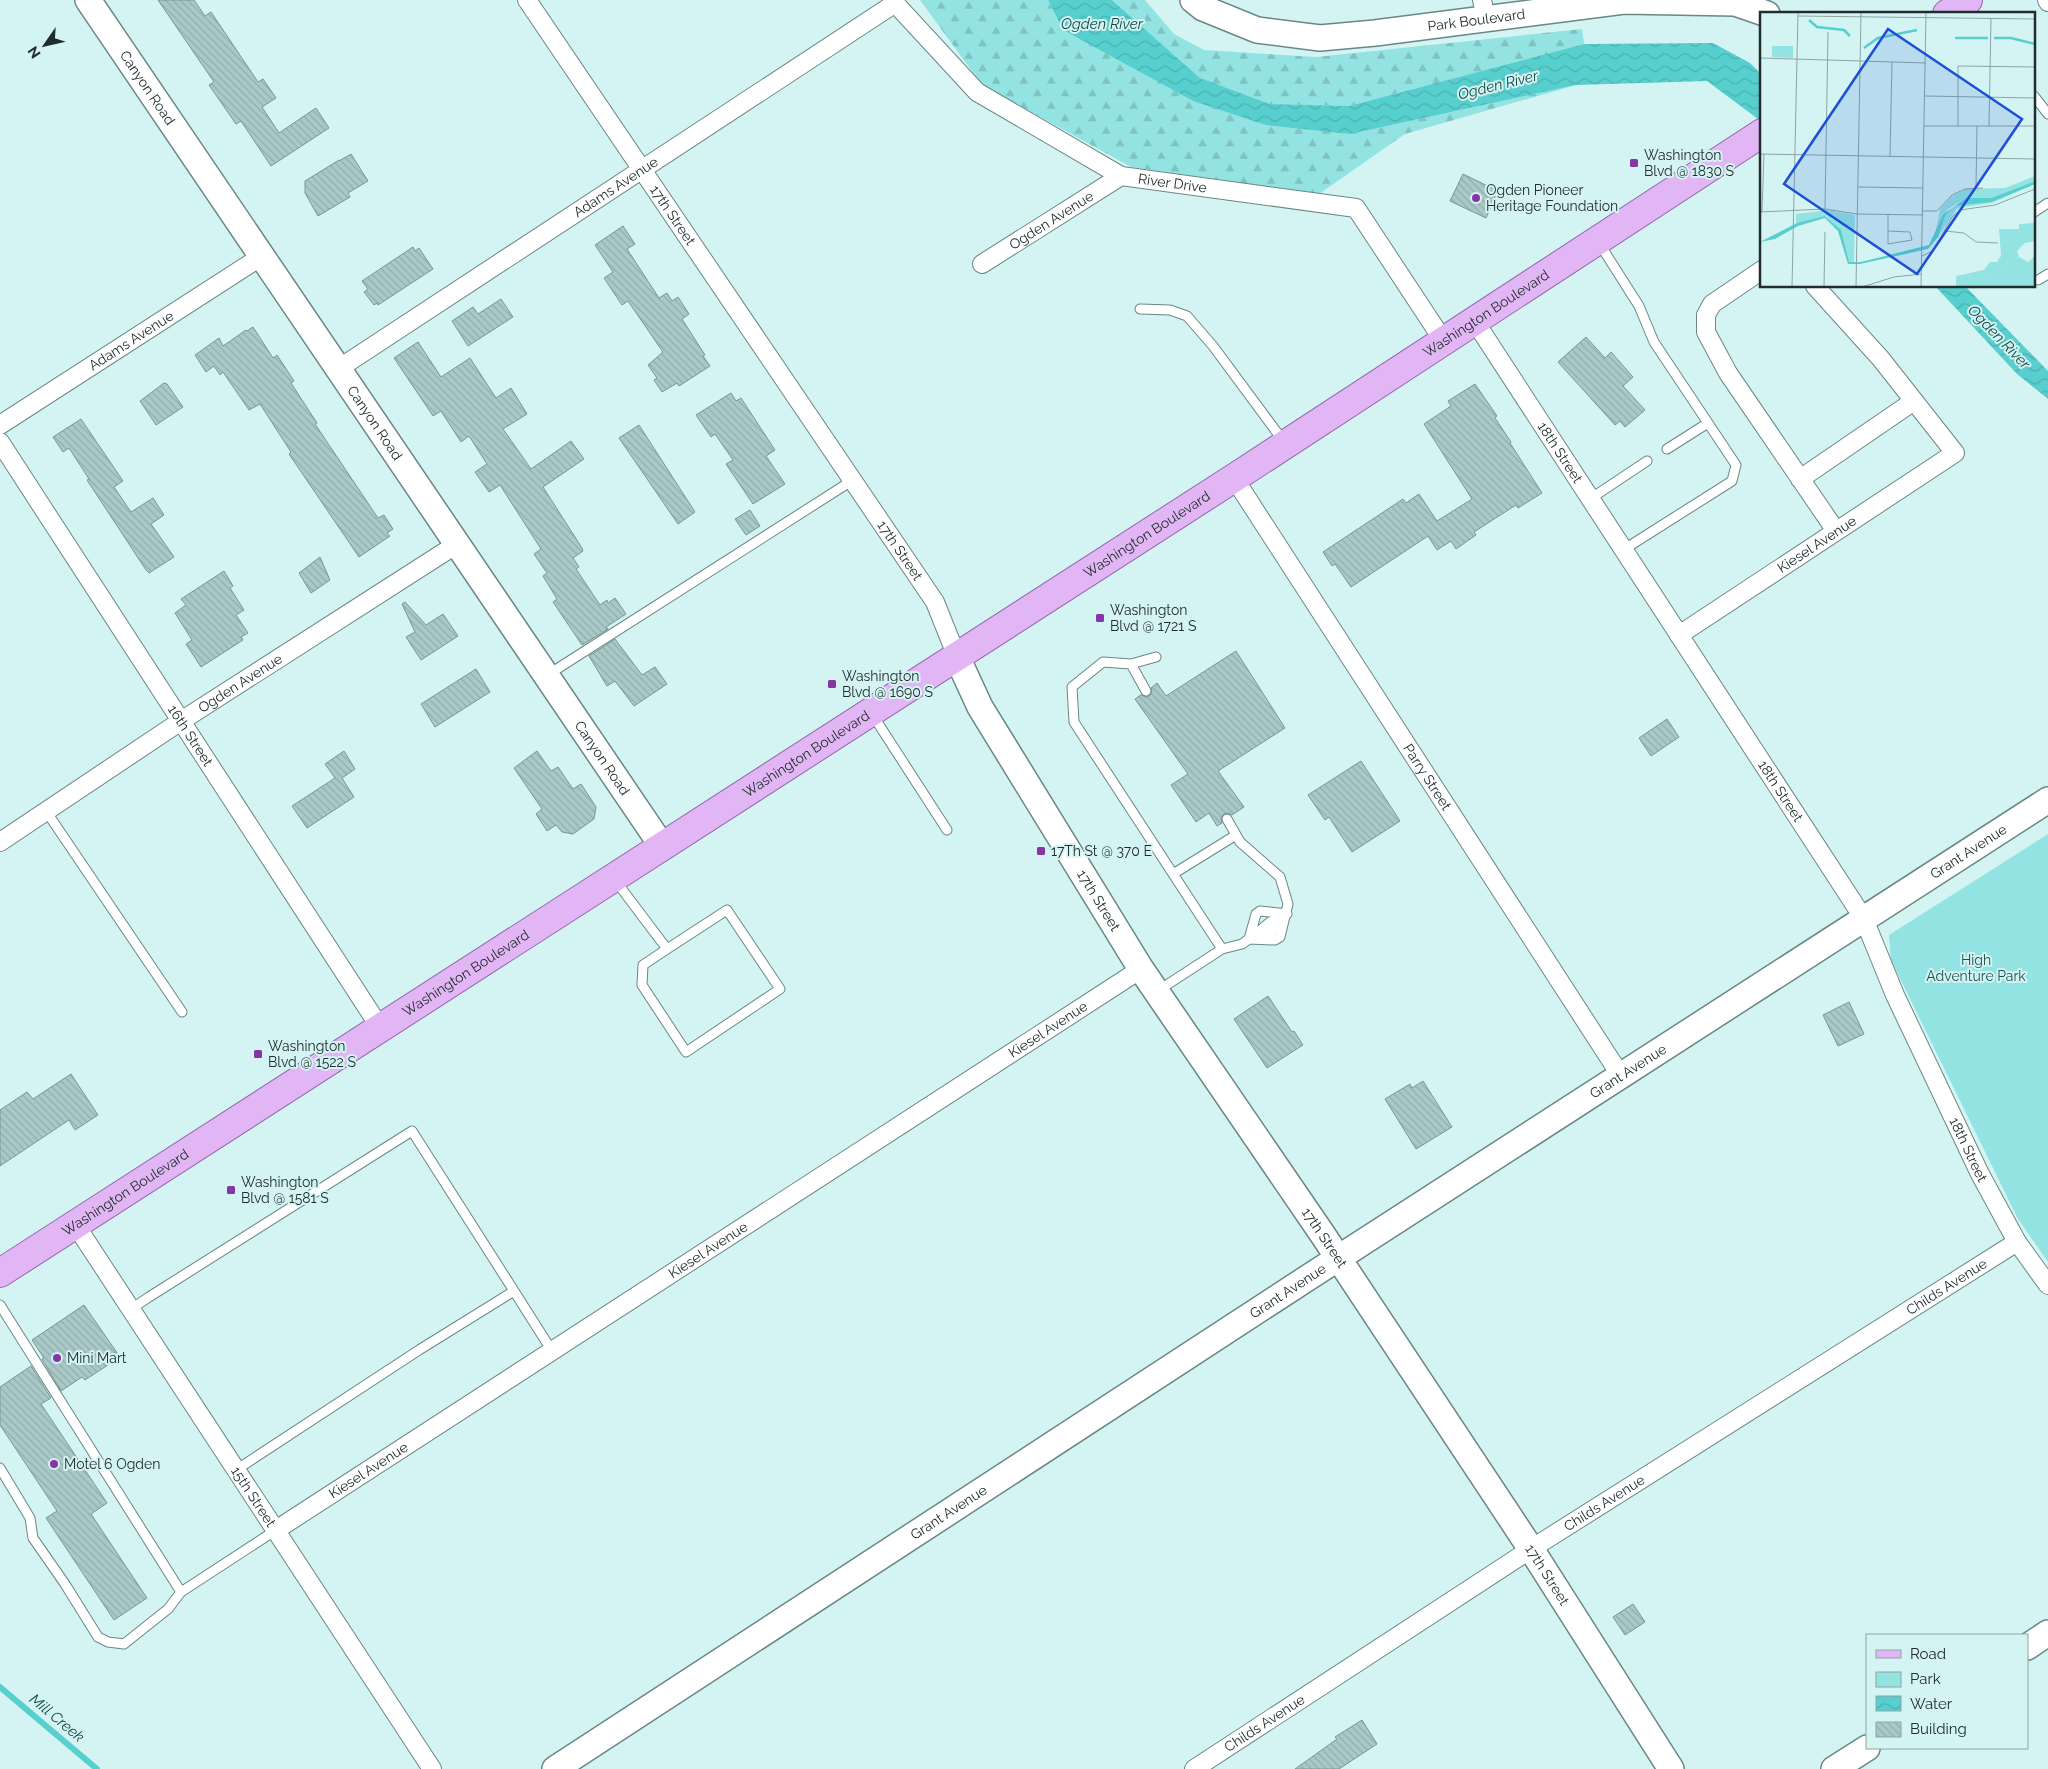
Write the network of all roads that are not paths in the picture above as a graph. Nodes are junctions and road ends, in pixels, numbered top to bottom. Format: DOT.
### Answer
graph roads {
  1 [pos="88,0"];
  2 [pos="528,0"];
  3 [pos="1192,0"];
  4 [pos="1968,0"];
  5 [pos="893,2"];
  6 [pos="1484,9"];
  7 [pos="1761,12"];
  8 [pos="1949,12"];
  9 [pos="2036,99"];
  10 [pos="2048,114"];
  11 [pos="1760,134"];
  12 [pos="642,170"];
  13 [pos="1121,176"];
  14 [pos="2048,203"];
  15 [pos="2036,211"];
  16 [pos="1597,240"];
  17 [pos="262,256"];
  18 [pos="982,264"];
  19 [pos="1760,271"];
  20 [pos="2048,274"];
  21 [pos="2038,280"];
  22 [pos="1817,288"];
  23 [pos="1140,309"];
  24 [pos="1474,320"];
  25 [pos="1443,340"];
  26 [pos="338,369"];
  27 [pos="1914,401"];
  28 [pos="1708,423"];
  29 [pos="0,425"];
  30 [pos="0,442"];
  31 [pos="1286,444"];
  32 [pos="1667,449"];
  33 [pos="1647,461"];
  34 [pos="1234,478"];
  35 [pos="1800,479"];
  36 [pos="853,480"];
  37 [pos="1590,499"];
  38 [pos="1836,532"];
  39 [pos="457,544"];
  40 [pos="1623,550"];
  41 [pos="1679,635"];
  42 [pos="1156,656"];
  43 [pos="957,657"];
  44 [pos="1131,664"];
  45 [pos="546,676"];
  46 [pos="1146,691"];
  47 [pos="870,712"];
  48 [pos="181,721"];
  49 [pos="2048,800"];
  50 [pos="46,811"];
  51 [pos="1227,819"];
  52 [pos="946,830"];
  53 [pos="1236,835"];
  54 [pos="0,842"];
  55 [pos="662,846"];
  56 [pos="1173,874"];
  57 [pos="614,877"];
  58 [pos="1286,914"];
  59 [pos="1864,919"];
  60 [pos="1249,939"];
  61 [pos="667,949"];
  62 [pos="1222,949"];
  63 [pos="1141,969"];
  64 [pos="1157,992"];
  65 [pos="182,1012"];
  66 [pos="381,1029"];
  67 [pos="1621,1076"];
  68 [pos="75,1224"];
  69 [pos="2017,1242"];
  70 [pos="1338,1258"];
  71 [pos="0,1273"];
  72 [pos="2048,1284"];
  73 [pos="514,1291"];
  74 [pos="0,1306"];
  75 [pos="131,1310"];
  76 [pos="552,1352"];
  77 [pos="0,1468"];
  78 [pos="236,1470"];
  79 [pos="276,1530"];
  80 [pos="1531,1549"];
  81 [pos="181,1592"];
  82 [pos="2048,1633"];
  83 [pos="2028,1646"];
  84 [pos="1866,1749"];
  85 [pos="432,1769"];
  86 [pos="555,1769"];
  87 [pos="1194,1769"];
  88 [pos="1671,1769"];
  89 [pos="1834,1769"];
  1 -- 17 [label="street, Canyon Road"];
  2 -- 12 [label="street, 17th Street"];
  3 -- 6 [label="street, Park Boulevard"];
  4 -- 8 [label="main road"];
  5 -- 12 [label="street, Adams Avenue"];
  5 -- 13 [label="street, River Drive"];
  6 -- 7 [label="street, Park Boulevard"];
  9 -- 10 [label="lane"];
  11 -- 16 [label="main road, Washington Boulevard"];
  12 -- 26 [label="street, Adams Avenue"];
  12 -- 36 [label="street, 17th Street"];
  13 -- 18 [label="street, Ogden Avenue"];
  13 -- 25 [label="street, River Drive"];
  14 -- 15 [label="lane"];
  16 -- 24 [label="main road, Washington Boulevard"];
  16 -- 28 [label="lane"];
  17 -- 26 [label="street, Canyon Road"];
  17 -- 29 [label="street, Adams Avenue"];
  19 -- 35 [label="street"];
  20 -- 21 [label="lane"];
  22 -- 27 [label="street"];
  23 -- 31 [label="lane"];
  24 -- 25 [label="main road, Washington Boulevard"];
  24 -- 37 [label="street, 18th Street"];
  25 -- 31 [label="main road, Washington Boulevard"];
  26 -- 39 [label="street, Canyon Road"];
  27 -- 35 [label="street"];
  27 -- 38 [label="street, Kiesel Avenue"];
  28 -- 32 [label="lane"];
  28 -- 40 [label="lane"];
  30 -- 48 [label="street, 16th Street"];
  31 -- 34 [label="main road, Washington Boulevard"];
  33 -- 37 [label="lane"];
  34 -- 43 [label="main road, Washington Boulevard"];
  34 -- 67 [label="street, Parry Street"];
  35 -- 38 [label="street"];
  36 -- 43 [label="street, 17th Street"];
  36 -- 45 [label="lane"];
  37 -- 40 [label="street, 18th Street"];
  38 -- 41 [label="street, Kiesel Avenue"];
  39 -- 45 [label="street, Canyon Road"];
  39 -- 48 [label="street, Ogden Avenue"];
  40 -- 41 [label="street, 18th Street"];
  41 -- 59 [label="street, 18th Street"];
  42 -- 44 [label="lane"];
  43 -- 47 [label="main road, Washington Boulevard"];
  43 -- 63 [label="street, 17th Street"];
  44 -- 46 [label="lane"];
  44 -- 56 [label="lane"];
  45 -- 55 [label="street, Canyon Road"];
  47 -- 52 [label="lane"];
  47 -- 55 [label="main road, Washington Boulevard"];
  48 -- 50 [label="street, Ogden Avenue"];
  48 -- 66 [label="street, 16th Street"];
  49 -- 59 [label="street, Grant Avenue"];
  50 -- 54 [label="street, Ogden Avenue"];
  50 -- 65 [label="lane"];
  51 -- 53 [label="lane"];
  53 -- 56 [label="lane"];
  53 -- 58 [label="lane"];
  55 -- 57 [label="main road, Washington Boulevard"];
  56 -- 62 [label="lane"];
  57 -- 61 [label="lane"];
  57 -- 66 [label="main road, Washington Boulevard"];
  58 -- 60 [label="lane"];
  58 -- 60 [label="lane"];
  58 -- 60 [label="lane"];
  59 -- 67 [label="street, Grant Avenue"];
  59 -- 69 [label="street, 18th Street"];
  60 -- 62 [label="lane"];
  61 -- 61 [label="lane"];
  62 -- 64 [label="lane"];
  63 -- 64 [label="street, 17th Street"];
  63 -- 76 [label="street, Kiesel Avenue"];
  64 -- 70 [label="street, 17th Street"];
  66 -- 68 [label="main road, Washington Boulevard"];
  67 -- 70 [label="street, Grant Avenue"];
  68 -- 71 [label="main road, Washington Boulevard"];
  68 -- 75 [label="street, 15th Street"];
  69 -- 72 [label="street, 18th Street"];
  69 -- 80 [label="street, Childs Avenue"];
  70 -- 80 [label="street, 17th Street"];
  70 -- 86 [label="street, Grant Avenue"];
  73 -- 75 [label="lane"];
  73 -- 76 [label="lane"];
  73 -- 78 [label="lane"];
  74 -- 81 [label="lane"];
  75 -- 78 [label="street, 15th Street"];
  76 -- 79 [label="street, Kiesel Avenue"];
  77 -- 81 [label="lane"];
  78 -- 79 [label="street, 15th Street"];
  79 -- 81 [label="lane"];
  79 -- 85 [label="street, 15th Street"];
  80 -- 87 [label="street, Childs Avenue"];
  80 -- 88 [label="street, 17th Street"];
  82 -- 83 [label="street"];
  84 -- 89 [label="street"];
}
